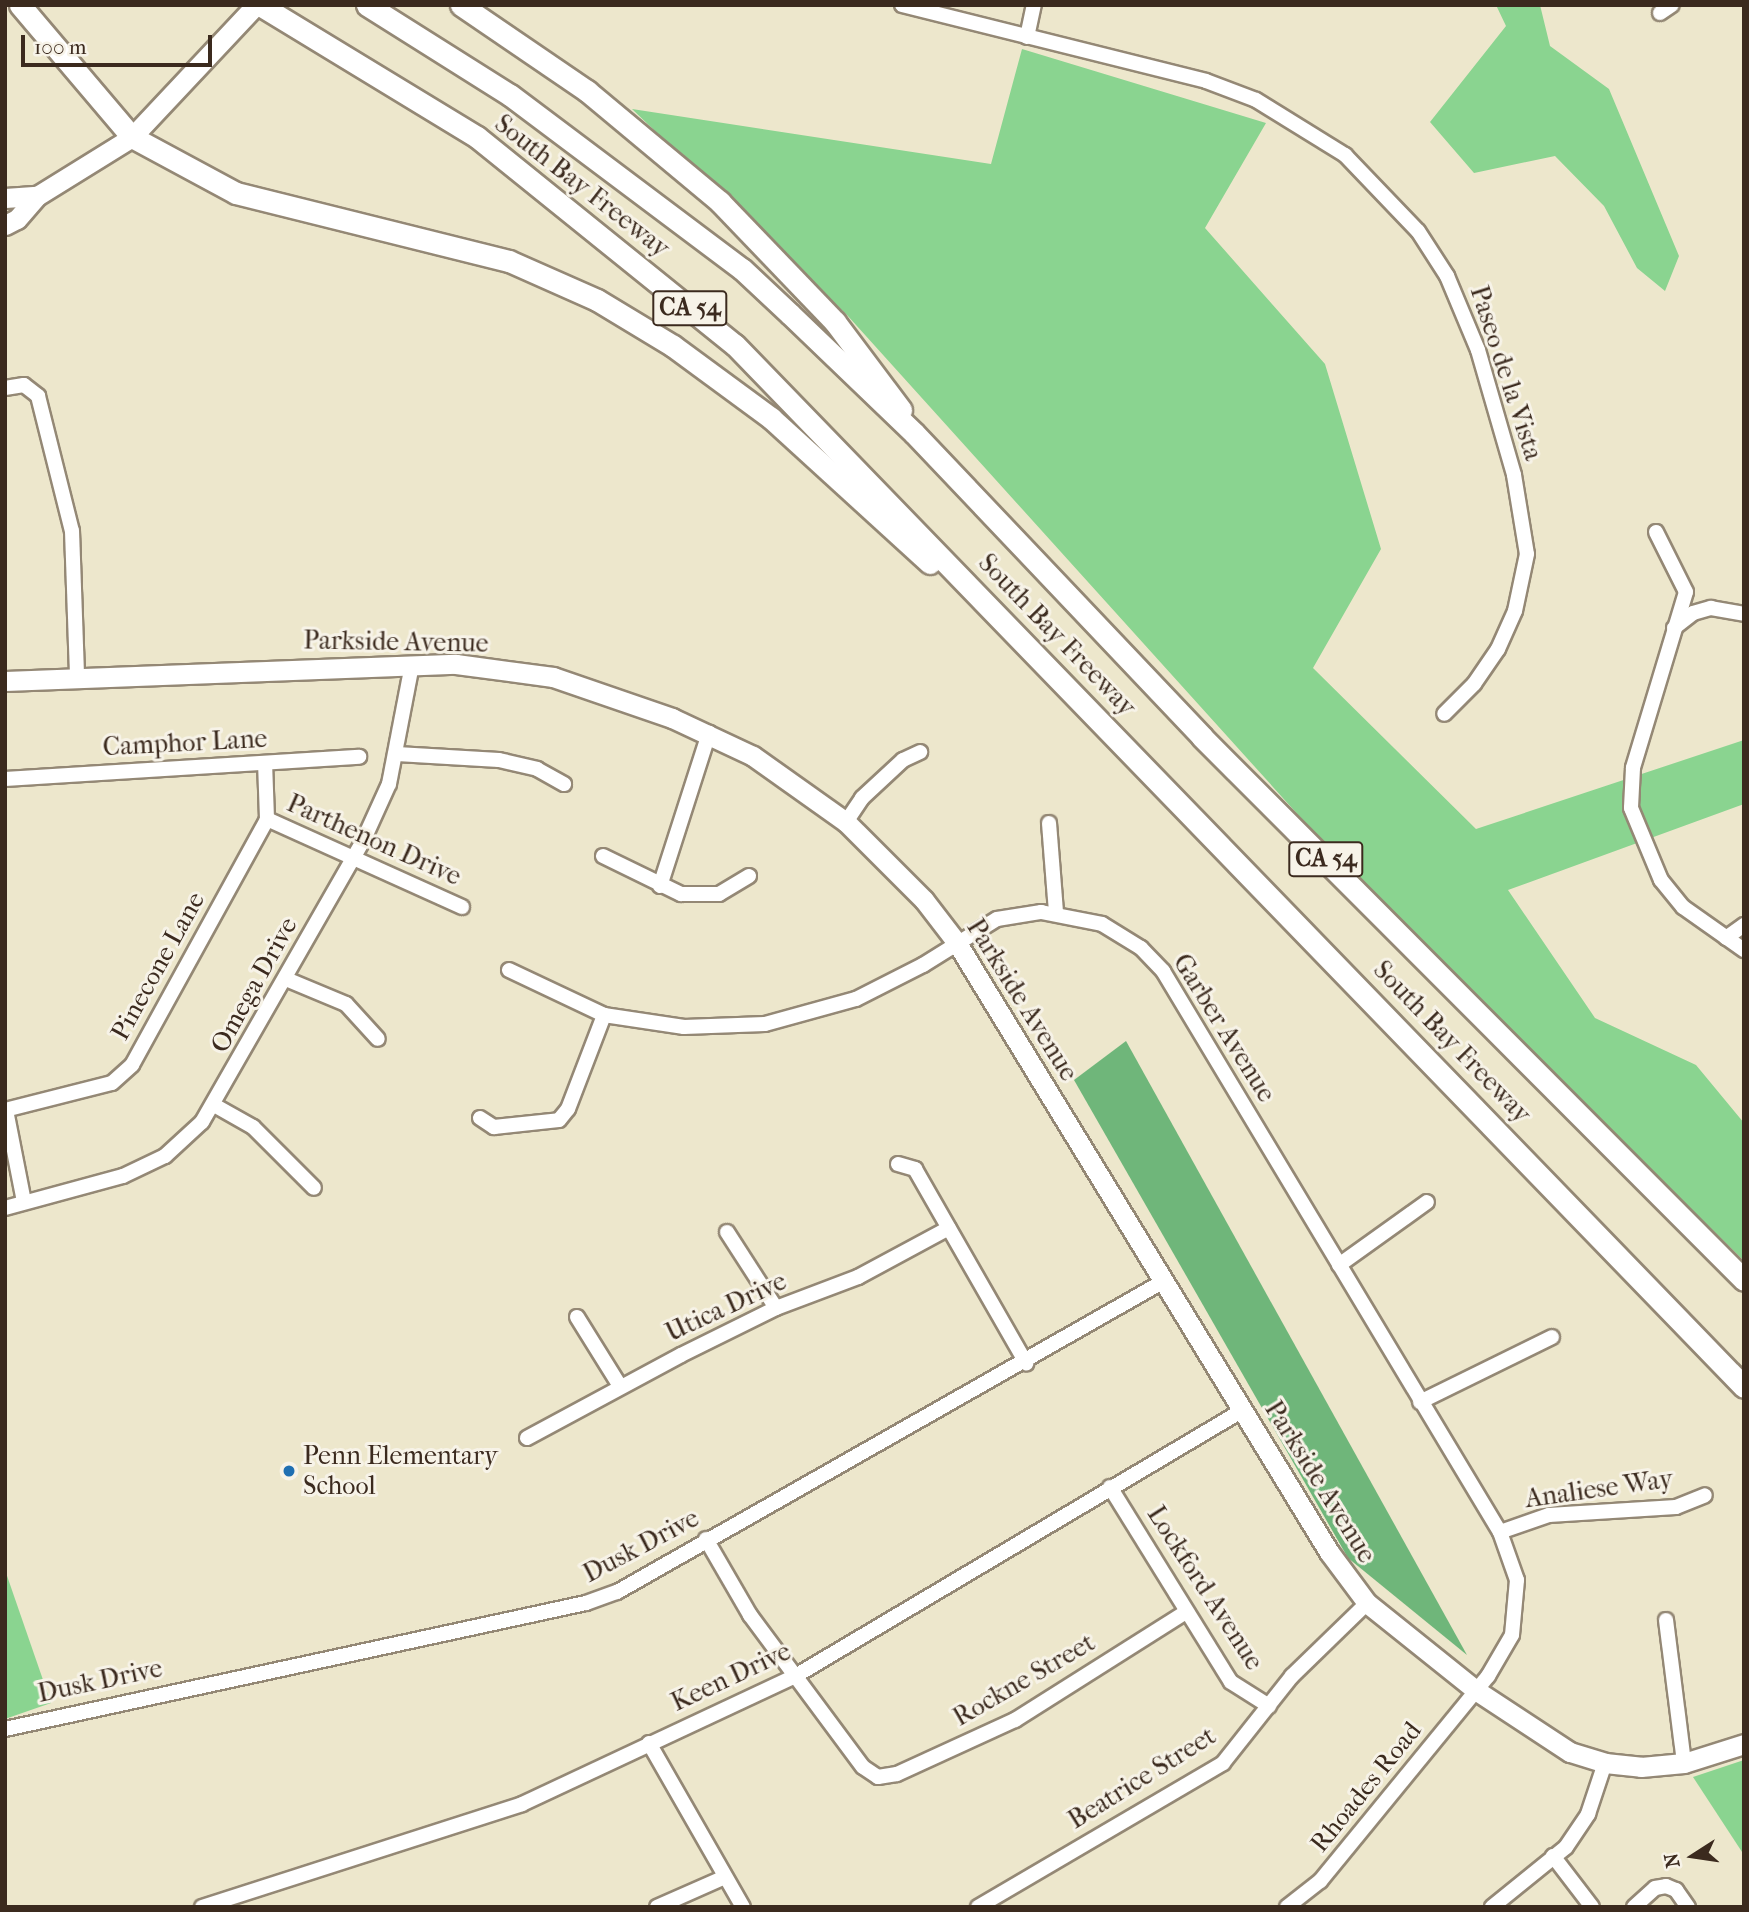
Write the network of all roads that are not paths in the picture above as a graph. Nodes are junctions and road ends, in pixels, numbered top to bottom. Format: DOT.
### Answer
graph roads {
  1 [pos="20,5"];
  2 [pos="258,5"];
  3 [pos="367,5"];
  4 [pos="461,5"];
  5 [pos="902,5"];
  6 [pos="1034,5"];
  7 [pos="1027,37"];
  8 [pos="132,137"];
  9 [pos="37,195"];
  10 [pos="5,198"];
  11 [pos="5,225"];
  12 [pos="5,388"];
  13 [pos="914,433"];
  14 [pos="1656,532"];
  15 [pos="1744,614"];
  16 [pos="1670,635"];
  17 [pos="412,664"];
  18 [pos="77,677"];
  19 [pos="5,681"];
  20 [pos="1062,681"];
  21 [pos="1444,714"];
  22 [pos="709,733"];
  23 [pos="920,752"];
  24 [pos="397,754"];
  25 [pos="359,757"];
  26 [pos="265,763"];
  27 [pos="10,778"];
  28 [pos="564,785"];
  29 [pos="267,819"];
  30 [pos="846,822"];
  31 [pos="1049,823"];
  32 [pos="603,856"];
  33 [pos="352,860"];
  34 [pos="749,876"];
  35 [pos="660,886"];
  36 [pos="462,907"];
  37 [pos="1056,912"];
  38 [pos="1744,925"];
  39 [pos="1726,938"];
  40 [pos="957,943"];
  41 [pos="1744,950"];
  42 [pos="509,970"];
  43 [pos="286,979"];
  44 [pos="604,1015"];
  45 [pos="378,1039"];
  46 [pos="214,1105"];
  47 [pos="5,1110"];
  48 [pos="480,1118"];
  49 [pos="898,1164"];
  50 [pos="314,1188"];
  51 [pos="24,1202"];
  52 [pos="1427,1202"];
  53 [pos="5,1208"];
  54 [pos="949,1228"];
  55 [pos="727,1232"];
  56 [pos="1339,1265"];
  57 [pos="1744,1280"];
  58 [pos="1164,1281"];
  59 [pos="776,1308"];
  60 [pos="577,1317"];
  61 [pos="1552,1337"];
  62 [pos="1026,1363"];
  63 [pos="620,1386"];
  64 [pos="1744,1387"];
  65 [pos="1420,1402"];
  66 [pos="1243,1410"];
  67 [pos="527,1438"];
  68 [pos="1110,1487"];
  69 [pos="1705,1495"];
  70 [pos="1500,1532"];
  71 [pos="706,1539"];
  72 [pos="1367,1603"];
  73 [pos="1186,1612"];
  74 [pos="1666,1620"];
  75 [pos="797,1675"];
  76 [pos="1476,1691"];
  77 [pos="1269,1706"];
  78 [pos="5,1728"];
  79 [pos="649,1743"];
  80 [pos="1744,1744"];
  81 [pos="1605,1763"];
  82 [pos="1684,1763"];
  83 [pos="1553,1856"];
  84 [pos="725,1877"];
  85 [pos="202,1907"];
  86 [pos="657,1907"];
  87 [pos="743,1907"];
  88 [pos="978,1907"];
  89 [pos="1287,1907"];
  90 [pos="1492,1907"];
  91 [pos="1592,1907"];
  92 [pos="1634,1907"];
  93 [pos="1688,1907"];
  1 -- 8 [label="highway"];
  2 -- 8 [label="main road"];
  2 -- 20 [label="highway, South Bay Freeway / CA 54"];
  3 -- 13 [label="highway, South Bay Freeway / CA 54"];
  4 -- 13 [label="highway"];
  5 -- 7 [label="street, Paseo de la Vista"];
  6 -- 7 [label="street"];
  7 -- 21 [label="street, Paseo de la Vista"];
  8 -- 9 [label="main road"];
  8 -- 20 [label="highway"];
  9 -- 10 [label="main road"];
  9 -- 11 [label="main road"];
  12 -- 18 [label="street"];
  13 -- 57 [label="highway, South Bay Freeway / CA 54"];
  14 -- 16 [label="street"];
  15 -- 16 [label="street"];
  16 -- 39 [label="street"];
  17 -- 18 [label="main road, Parkside Avenue"];
  17 -- 22 [label="main road, Parkside Avenue"];
  17 -- 24 [label="street, Omega Drive"];
  18 -- 19 [label="main road, Parkside Avenue"];
  20 -- 64 [label="highway, South Bay Freeway / CA 54"];
  22 -- 30 [label="main road, Parkside Avenue"];
  22 -- 35 [label="street"];
  23 -- 30 [label="street"];
  24 -- 28 [label="street"];
  24 -- 33 [label="street, Omega Drive"];
  25 -- 26 [label="street, Camphor Lane"];
  26 -- 27 [label="street, Camphor Lane"];
  26 -- 29 [label="street"];
  29 -- 33 [label="street, Parthenon Drive"];
  29 -- 47 [label="street, Pinecone Lane"];
  30 -- 40 [label="main road, Parkside Avenue"];
  31 -- 37 [label="street"];
  32 -- 35 [label="street"];
  33 -- 36 [label="street, Parthenon Drive"];
  33 -- 43 [label="street, Omega Drive"];
  34 -- 35 [label="street"];
  37 -- 40 [label="street, Garber Avenue"];
  37 -- 56 [label="street, Garber Avenue"];
  38 -- 39 [label="street"];
  39 -- 41 [label="street"];
  40 -- 44 [label="street, Garber Avenue"];
  40 -- 58 [label="main road, Parkside Avenue"];
  42 -- 44 [label="street, Garber Avenue"];
  43 -- 45 [label="street"];
  43 -- 46 [label="street, Omega Drive"];
  44 -- 48 [label="street"];
  46 -- 50 [label="street"];
  46 -- 51 [label="street, Omega Drive"];
  47 -- 51 [label="street"];
  49 -- 54 [label="street"];
  51 -- 53 [label="street, Omega Drive"];
  52 -- 56 [label="street"];
  54 -- 59 [label="street, Utica Drive"];
  54 -- 62 [label="street"];
  55 -- 59 [label="street"];
  56 -- 65 [label="street, Garber Avenue"];
  58 -- 62 [label="street, Dusk Drive"];
  58 -- 66 [label="main road, Parkside Avenue"];
  59 -- 63 [label="street, Utica Drive"];
  60 -- 63 [label="street"];
  61 -- 65 [label="street"];
  62 -- 71 [label="street, Dusk Drive"];
  63 -- 67 [label="street, Utica Drive"];
  65 -- 70 [label="street, Garber Avenue"];
  66 -- 68 [label="street, Keen Drive"];
  66 -- 72 [label="main road, Parkside Avenue"];
  68 -- 73 [label="street, Lockford Avenue"];
  68 -- 75 [label="street, Keen Drive"];
  69 -- 70 [label="street, Analiese Way"];
  70 -- 76 [label="street, Garber Avenue"];
  71 -- 75 [label="street"];
  71 -- 78 [label="street, Dusk Drive"];
  72 -- 76 [label="main road, Parkside Avenue"];
  72 -- 77 [label="street, Beatrice Street"];
  73 -- 75 [label="street, Rockne Street"];
  73 -- 77 [label="street, Lockford Avenue"];
  74 -- 82 [label="street"];
  75 -- 79 [label="street, Keen Drive"];
  76 -- 81 [label="main road, Parkside Avenue"];
  76 -- 89 [label="street, Rhoades Road"];
  77 -- 88 [label="street, Beatrice Street"];
  79 -- 84 [label="street"];
  79 -- 85 [label="street, Keen Drive"];
  80 -- 82 [label="main road, Parkside Avenue"];
  81 -- 82 [label="main road, Parkside Avenue"];
  81 -- 83 [label="street"];
  83 -- 90 [label="street"];
  83 -- 91 [label="street"];
  84 -- 86 [label="street"];
  84 -- 87 [label="street"];
  92 -- 93 [label="street"];
}
